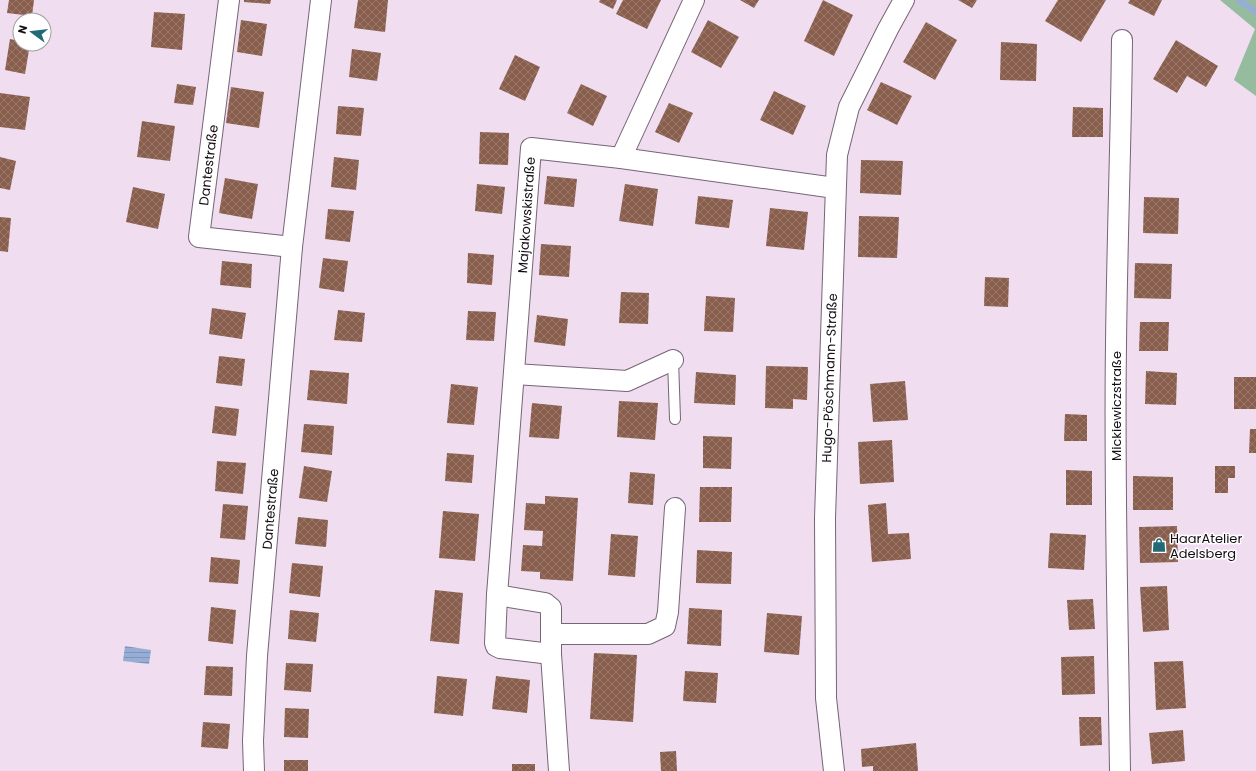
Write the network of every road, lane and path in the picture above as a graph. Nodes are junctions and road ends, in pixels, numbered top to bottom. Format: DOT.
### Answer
graph roads {
  1 [pos="229,0"];
  2 [pos="320,0"];
  3 [pos="694,0"];
  4 [pos="904,0"];
  5 [pos="1122,40"];
  6 [pos="621,158"];
  7 [pos="835,188"];
  8 [pos="292,247"];
  9 [pos="673,360"];
  10 [pos="514,374"];
  11 [pos="675,419"];
  12 [pos="676,508"];
  13 [pos="497,595"];
  14 [pos="551,644"];
  15 [pos="254,771"];
  16 [pos="559,771"];
  17 [pos="834,771"];
  18 [pos="1120,771"];
  1 -- 8 [label="street, Dantestraße"];
  2 -- 8 [label="street, Dantestraße"];
  3 -- 6 [label="street"];
  4 -- 7 [label="street, Hugo-Pöschmann-Straße"];
  5 -- 18 [label="street, Mickiewiczstraße"];
  6 -- 7 [label="street, Majakowskistraße"];
  6 -- 10 [label="street, Majakowskistraße"];
  7 -- 17 [label="street, Hugo-Pöschmann-Straße"];
  8 -- 15 [label="street, Dantestraße"];
  9 -- 10 [label="street"];
  9 -- 11 [label="lane"];
  10 -- 13 [label="street, Majakowskistraße"];
  12 -- 14 [label="street, Majakowskistraße"];
  13 -- 14 [label="street"];
  13 -- 14 [label="street, Majakowskistraße"];
  14 -- 16 [label="street"];
}
